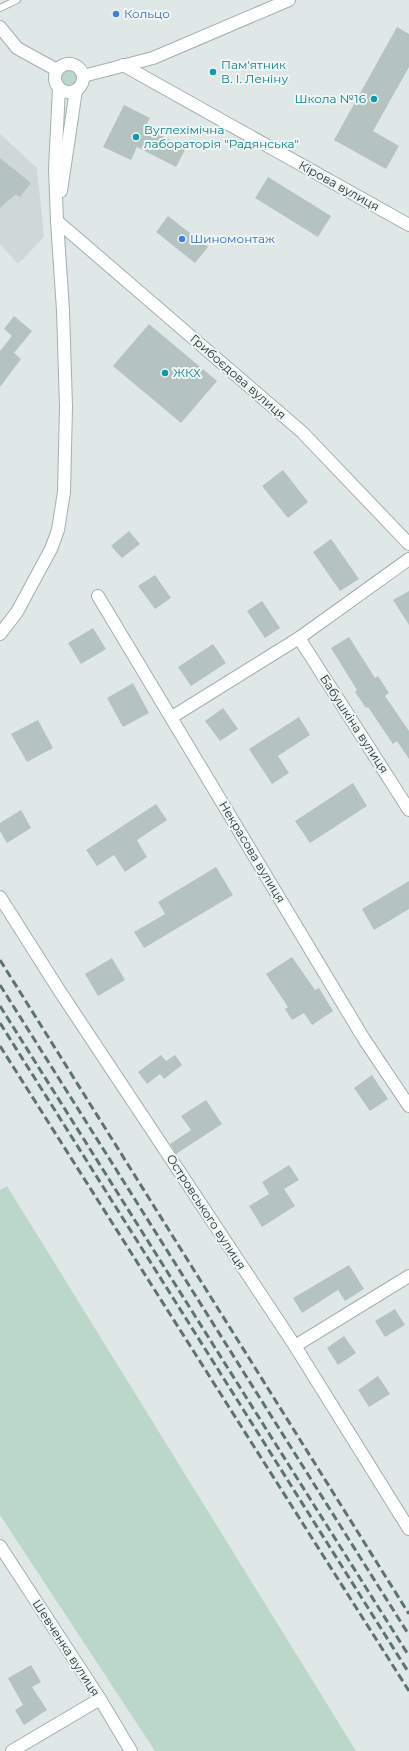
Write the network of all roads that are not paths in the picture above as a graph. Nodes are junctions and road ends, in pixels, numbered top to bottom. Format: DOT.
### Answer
graph roads {
  1 [pos="17,0"];
  2 [pos="285,1"];
  3 [pos="0,8"];
  4 [pos="0,27"];
  5 [pos="122,65"];
  6 [pos="57,70"];
  7 [pos="83,76"];
  8 [pos="59,88"];
  9 [pos="76,90"];
  10 [pos="57,221"];
  11 [pos="409,225"];
  12 [pos="409,544"];
  13 [pos="409,559"];
  14 [pos="98,596"];
  15 [pos="0,634"];
  16 [pos="299,638"];
  17 [pos="172,717"];
  18 [pos="409,810"];
  19 [pos="0,897"];
  20 [pos="409,1106"];
  21 [pos="409,1276"];
  22 [pos="295,1346"];
  23 [pos="409,1529"];
  24 [pos="0,1546"];
  25 [pos="100,1699"];
  26 [pos="12,1751"];
  27 [pos="131,1751"];
  1 -- 3 [label="lane"];
  2 -- 5 [label="street"];
  4 -- 6 [label="street"];
  5 -- 7 [label="street"];
  5 -- 11 [label="street, Кірова вулиця"];
  6 -- 7 [label="street"];
  6 -- 8 [label="street"];
  7 -- 9 [label="street"];
  8 -- 9 [label="street"];
  8 -- 10 [label="street"];
  9 -- 10 [label="street"];
  10 -- 12 [label="street, Грибоєдова вулиця"];
  10 -- 15 [label="street"];
  13 -- 16 [label="street"];
  14 -- 17 [label="street, Некрасова вулиця"];
  16 -- 17 [label="street"];
  16 -- 18 [label="street, Бабушкіна вулиця"];
  17 -- 20 [label="street, Некрасова вулиця"];
  19 -- 22 [label="street, Островського вулиця"];
  21 -- 22 [label="street"];
  22 -- 23 [label="street, Островського вулиця"];
  24 -- 25 [label="street, Шевченка вулиця"];
  25 -- 26 [label="street"];
  25 -- 27 [label="street, Шевченка вулиця"];
}
